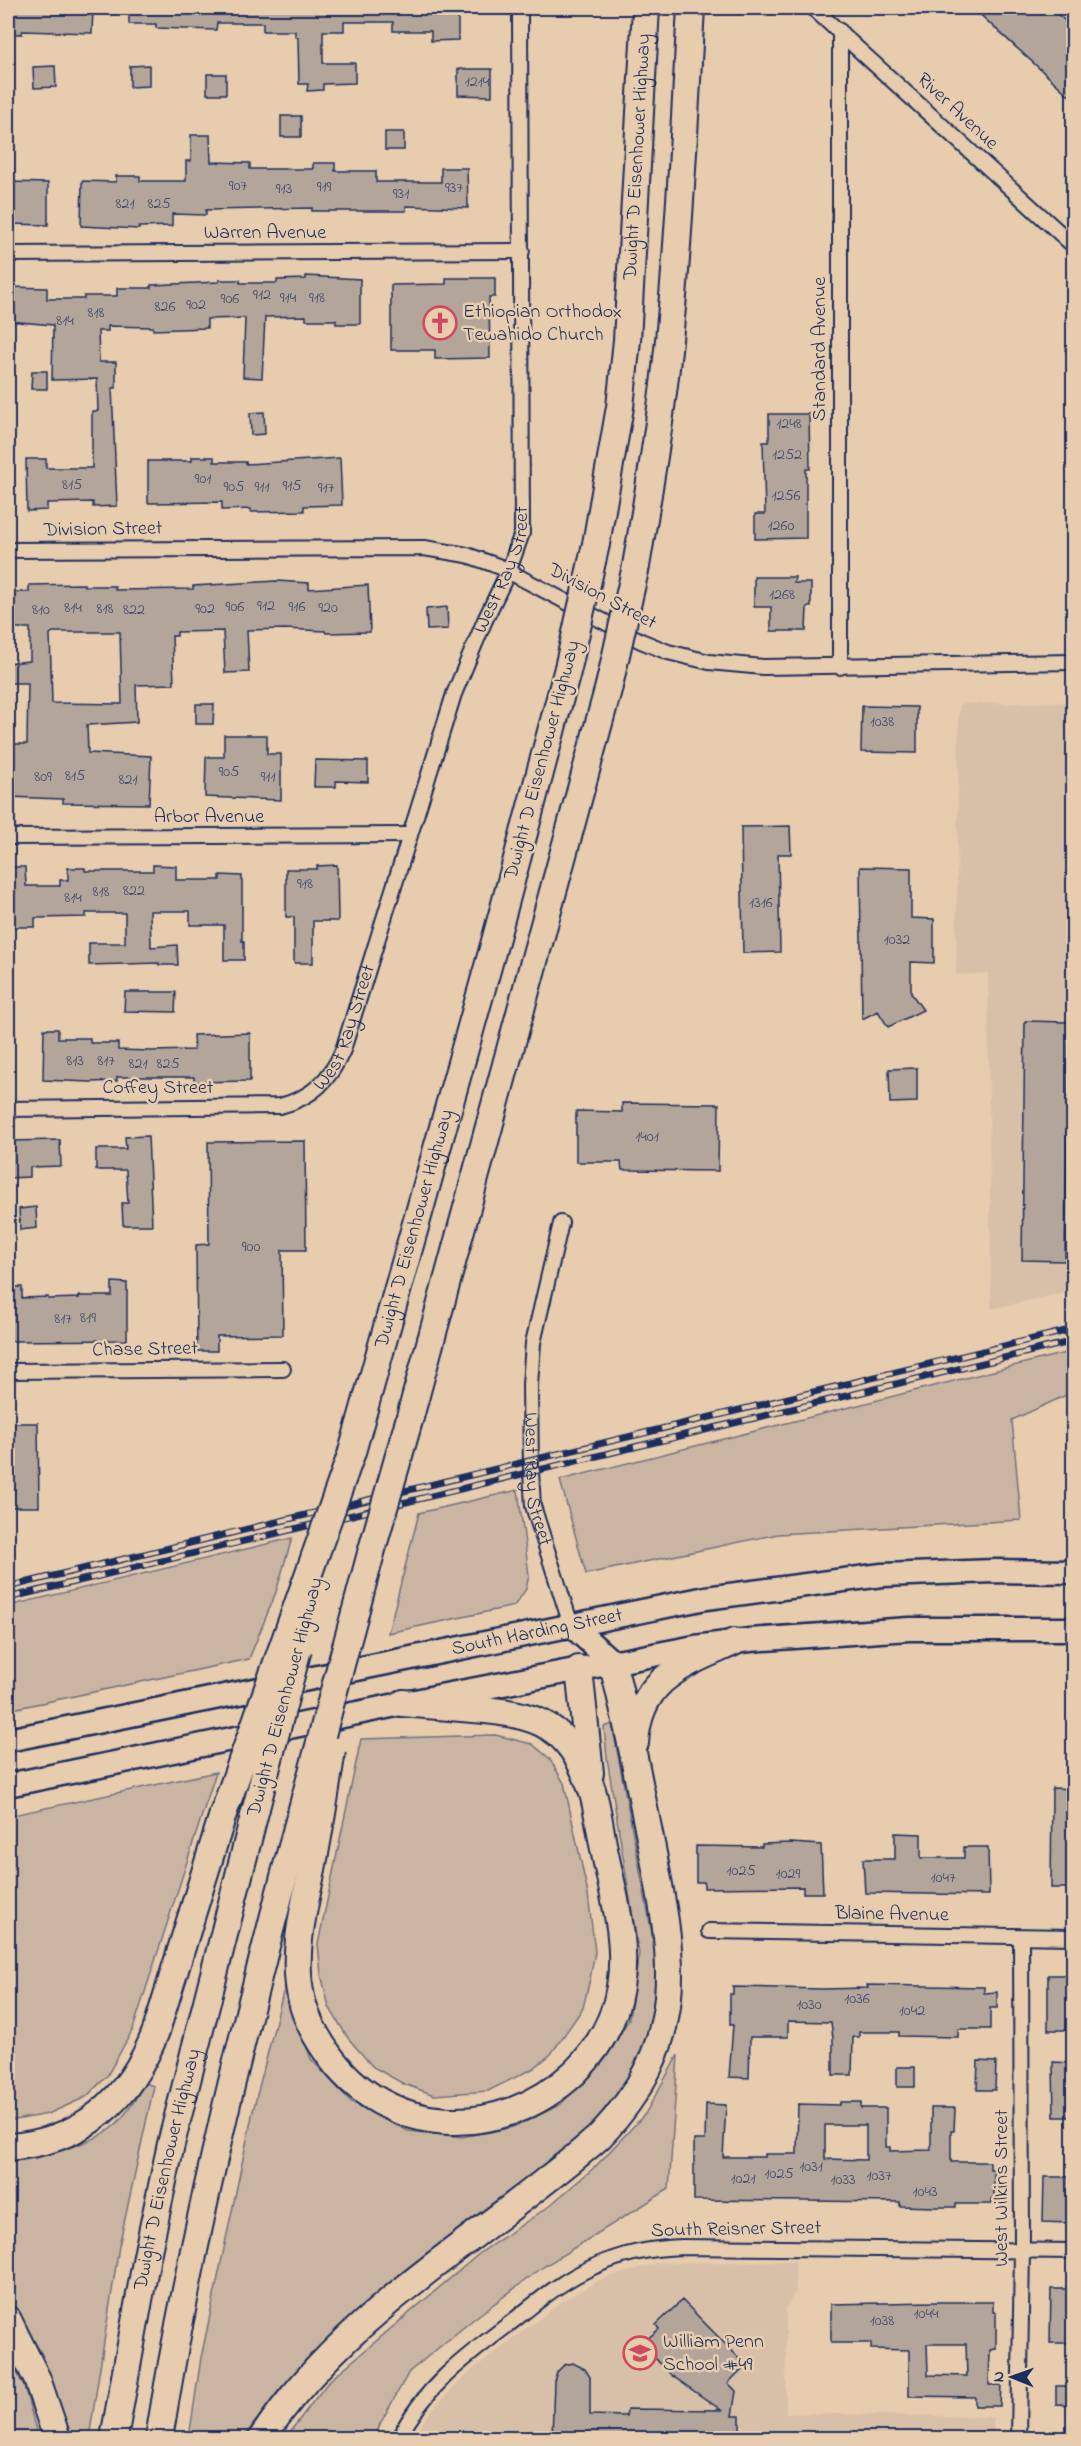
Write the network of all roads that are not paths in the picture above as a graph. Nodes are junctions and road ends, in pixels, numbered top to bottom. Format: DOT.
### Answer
graph roads {
  1 [pos="520,8"];
  2 [pos="646,8"];
  3 [pos="691,8"];
  4 [pos="813,8"];
  5 [pos="840,31"];
  6 [pos="1074,246"];
  7 [pos="522,251"];
  8 [pos="8,254"];
  9 [pos="8,550"];
  10 [pos="509,570"];
  11 [pos="1074,662"];
  12 [pos="840,667"];
  13 [pos="410,835"];
  14 [pos="8,837"];
  15 [pos="307,1096"];
  16 [pos="8,1109"];
  17 [pos="561,1223"];
  18 [pos="283,1369"];
  19 [pos="8,1371"];
  20 [pos="352,1452"];
  21 [pos="1074,1572"];
  22 [pos="571,1625"];
  23 [pos="1074,1629"];
  24 [pos="734,1642"];
  25 [pos="612,1662"];
  26 [pos="579,1669"];
  27 [pos="403,1703"];
  28 [pos="8,1740"];
  29 [pos="634,1761"];
  30 [pos="8,1785"];
  31 [pos="592,1792"];
  32 [pos="315,1796"];
  33 [pos="709,1931"];
  34 [pos="1021,1937"];
  35 [pos="1074,1937"];
  36 [pos="8,2147"];
  37 [pos="1022,2250"];
  38 [pos="1074,2251"];
  39 [pos="8,2320"];
  40 [pos="57,2439"];
  41 [pos="114,2439"];
  42 [pos="159,2439"];
  43 [pos="262,2439"];
  44 [pos="399,2439"];
  45 [pos="1019,2439"];
  1 -- 7 [label="street, West Ray Street"];
  2 -- 20 [label="highway, Dwight D Eisenhower Highway, bridge"];
  3 -- 32 [label="highway, bridge"];
  4 -- 5 [label="street, River Avenue"];
  5 -- 6 [label="street, River Avenue"];
  5 -- 12 [label="street, Standard Avenue"];
  7 -- 8 [label="street, Warren Avenue"];
  7 -- 10 [label="street, West Ray Street"];
  9 -- 10 [label="street, Division Street"];
  10 -- 12 [label="street, Division Street"];
  10 -- 13 [label="street, West Ray Street"];
  11 -- 12 [label="street, Division Street"];
  13 -- 14 [label="street, Arbor Avenue"];
  13 -- 15 [label="street, West Ray Street"];
  15 -- 16 [label="street, Coffey Street"];
  17 -- 22 [label="street, West Ray Street"];
  18 -- 19 [label="street, Chase Street"];
  20 -- 36 [label="highway, bridge"];
  20 -- 41 [label="highway, Dwight D Eisenhower Highway, bridge"];
  21 -- 22 [label="main road, South Harding Street"];
  22 -- 25 [label="main road"];
  22 -- 26 [label="main road, West Ray Street"];
  22 -- 28 [label="main road, South Harding Street"];
  23 -- 24 [label="main road"];
  24 -- 25 [label="main road"];
  24 -- 29 [label="highway"];
  25 -- 26 [label="main road"];
  25 -- 29 [label="highway"];
  26 -- 27 [label="main road"];
  26 -- 31 [label="highway"];
  27 -- 30 [label="main road"];
  27 -- 31 [label="highway"];
  29 -- 43 [label="highway"];
  31 -- 32 [label="highway"];
  32 -- 42 [label="highway, Dwight D Eisenhower Highway"];
  33 -- 34 [label="street, Blaine Avenue"];
  34 -- 35 [label="street, Blaine Avenue"];
  34 -- 37 [label="street, West Wilkins Street"];
  37 -- 38 [label="street, South Reisner Street"];
  37 -- 44 [label="street, South Reisner Street"];
  37 -- 45 [label="street, West Wilkins Street"];
  39 -- 40 [label="highway"];
}
